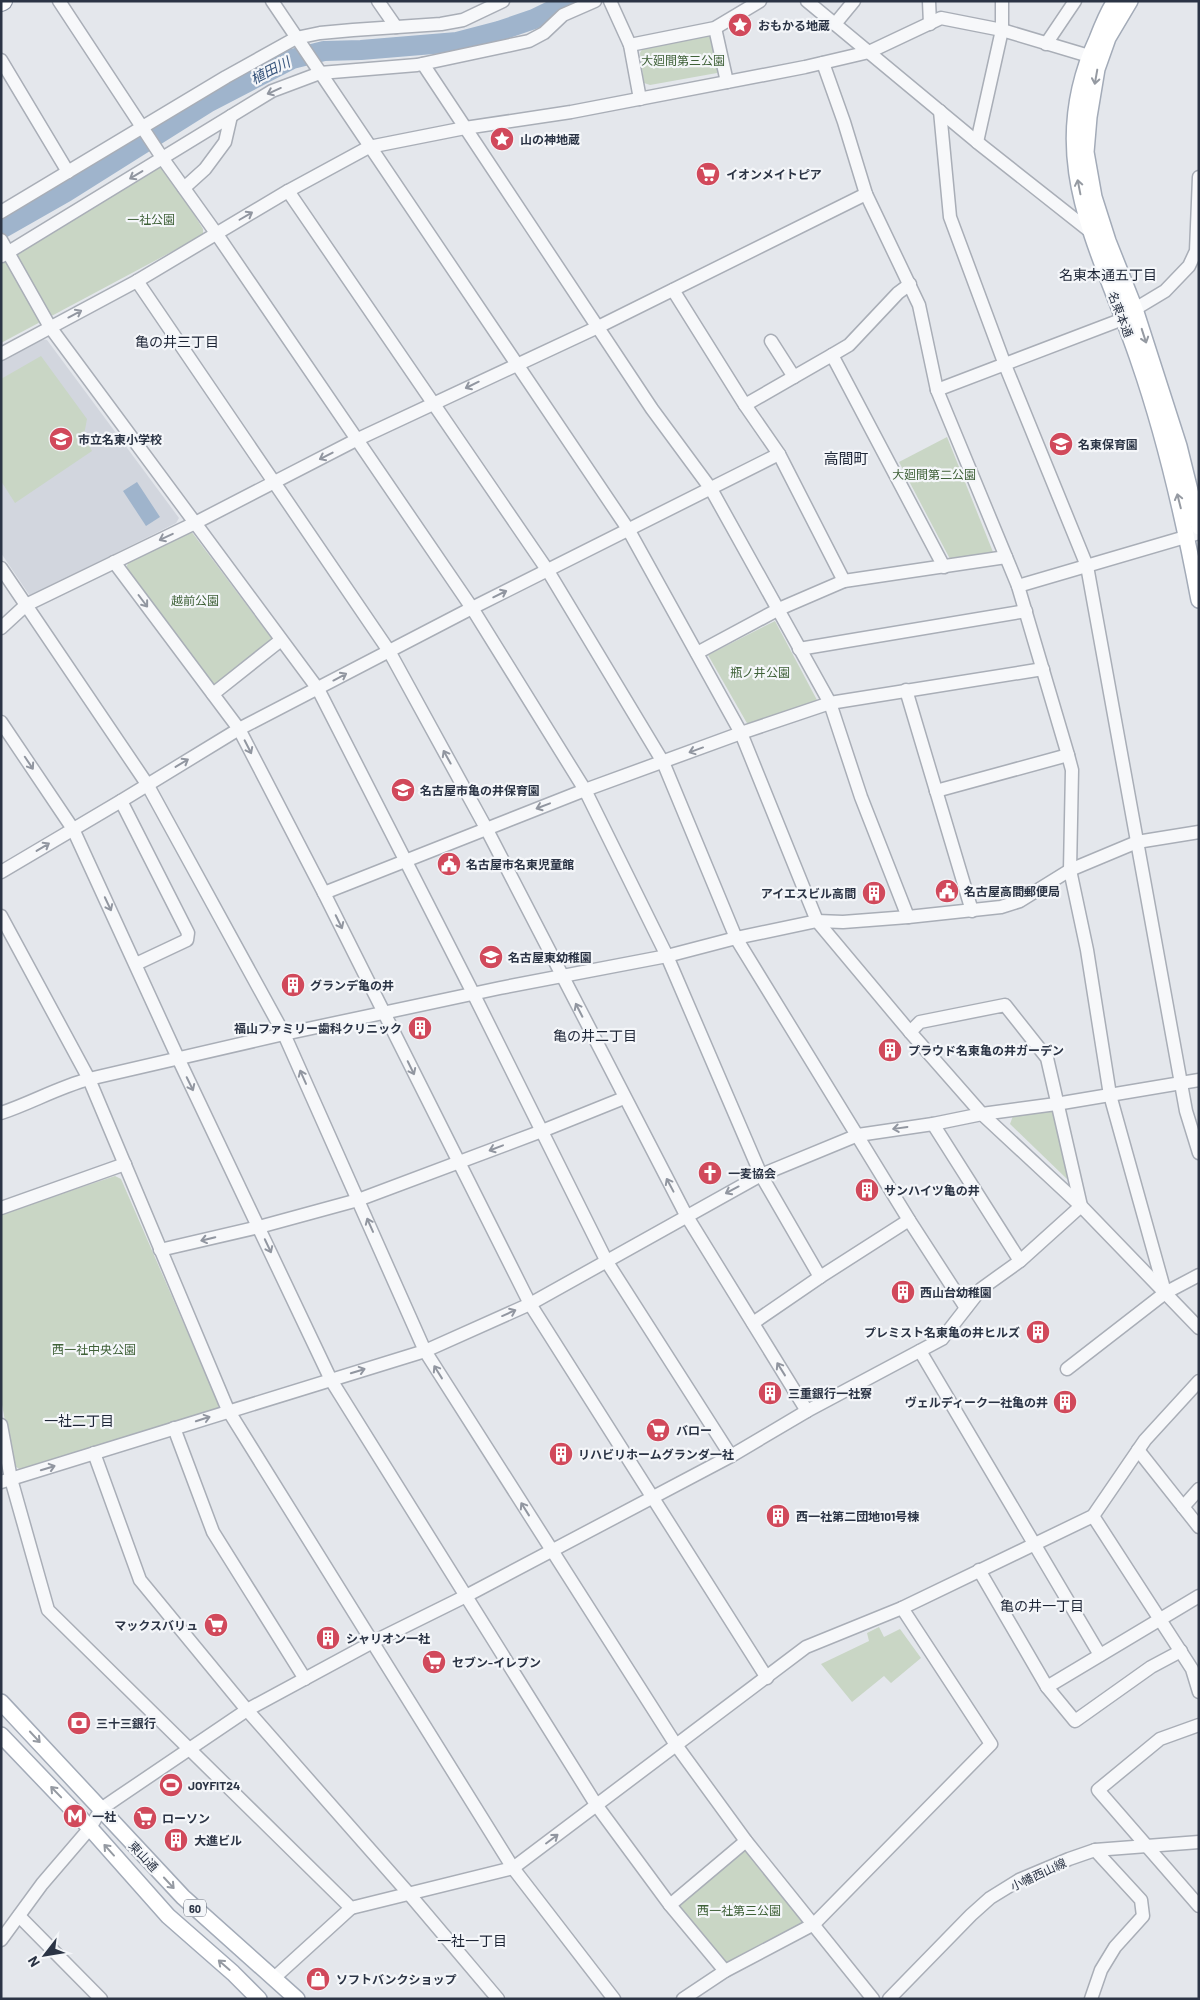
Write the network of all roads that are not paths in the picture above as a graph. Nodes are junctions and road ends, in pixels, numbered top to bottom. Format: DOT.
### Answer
graph roads {
  1 [pos="59,1"];
  2 [pos="272,1"];
  3 [pos="378,1"];
  4 [pos="503,1"];
  5 [pos="595,1"];
  6 [pos="610,1"];
  7 [pos="760,1"];
  8 [pos="807,1"];
  9 [pos="854,1"];
  10 [pos="929,1"];
  11 [pos="1002,1"];
  12 [pos="1075,1"];
  13 [pos="1115,1"];
  14 [pos="1130,1"];
  15 [pos="835,24"];
  16 [pos="930,24"];
  17 [pos="396,27"];
  18 [pos="715,28"];
  19 [pos="1002,30"];
  20 [pos="298,41"];
  21 [pos="1046,44"];
  22 [pos="630,45"];
  23 [pos="869,52"];
  24 [pos="1089,56"];
  25 [pos="1,60"];
  26 [pos="823,63"];
  27 [pos="423,64"];
  28 [pos="318,71"];
  29 [pos="727,82"];
  30 [pos="640,99"];
  31 [pos="940,111"];
  32 [pos="231,116"];
  33 [pos="465,128"];
  34 [pos="144,129"];
  35 [pos="978,142"];
  36 [pos="369,148"];
  37 [pos="161,156"];
  38 [pos="68,172"];
  39 [pos="1199,176"];
  40 [pos="184,188"];
  41 [pos="288,191"];
  42 [pos="866,194"];
  43 [pos="1,212"];
  44 [pos="216,233"];
  45 [pos="1091,234"];
  46 [pos="1108,241"];
  47 [pos="4,249"];
  48 [pos="137,281"];
  49 [pos="910,284"];
  50 [pos="673,290"];
  51 [pos="1135,309"];
  52 [pos="1123,319"];
  53 [pos="50,327"];
  54 [pos="598,327"];
  55 [pos="771,341"];
  56 [pos="1,354"];
  57 [pos="832,355"];
  58 [pos="516,364"];
  59 [pos="1005,365"];
  60 [pos="794,377"];
  61 [pos="937,390"];
  62 [pos="435,404"];
  63 [pos="746,405"];
  64 [pos="356,440"];
  65 [pos="779,454"];
  66 [pos="273,482"];
  67 [pos="711,489"];
  68 [pos="195,523"];
  69 [pos="628,529"];
  70 [pos="1195,532"];
  71 [pos="1006,557"];
  72 [pos="114,562"];
  73 [pos="1087,566"];
  74 [pos="944,567"];
  75 [pos="1,568"];
  76 [pos="548,571"];
  77 [pos="844,581"];
  78 [pos="1018,586"];
  79 [pos="1199,600"];
  80 [pos="26,605"];
  81 [pos="472,608"];
  82 [pos="779,609"];
  83 [pos="1026,611"];
  84 [pos="1,628"];
  85 [pos="281,640"];
  86 [pos="799,649"];
  87 [pos="389,651"];
  88 [pos="698,653"];
  89 [pos="1043,668"];
  90 [pos="318,689"];
  91 [pos="906,690"];
  92 [pos="213,694"];
  93 [pos="830,703"];
  94 [pos="1,722"];
  95 [pos="239,729"];
  96 [pos="742,733"];
  97 [pos="1068,755"];
  98 [pos="663,762"];
  99 [pos="147,784"];
  100 [pos="585,790"];
  101 [pos="936,791"];
  102 [pos="121,801"];
  103 [pos="486,828"];
  104 [pos="73,829"];
  105 [pos="1199,832"];
  106 [pos="1138,842"];
  107 [pos="405,860"];
  108 [pos="1070,870"];
  109 [pos="1,872"];
  110 [pos="324,893"];
  111 [pos="972,911"];
  112 [pos="1,916"];
  113 [pos="908,917"];
  114 [pos="817,922"];
  115 [pos="736,938"];
  116 [pos="667,956"];
  117 [pos="136,964"];
  118 [pos="561,976"];
  119 [pos="474,995"];
  120 [pos="384,1013"];
  121 [pos="910,1032"];
  122 [pos="284,1034"];
  123 [pos="178,1058"];
  124 [pos="89,1078"];
  125 [pos="1199,1080"];
  126 [pos="1181,1083"];
  127 [pos="1110,1095"];
  128 [pos="624,1098"];
  129 [pos="1056,1104"];
  130 [pos="1,1113"];
  131 [pos="982,1114"];
  132 [pos="933,1124"];
  133 [pos="542,1131"];
  134 [pos="858,1134"];
  135 [pos="1199,1153"];
  136 [pos="458,1163"];
  137 [pos="125,1164"];
  138 [pos="761,1175"];
  139 [pos="358,1200"];
  140 [pos="1080,1206"];
  141 [pos="1,1208"];
  142 [pos="686,1215"];
  143 [pos="909,1220"];
  144 [pos="259,1227"];
  145 [pos="160,1250"];
  146 [pos="1020,1261"];
  147 [pos="607,1262"];
  148 [pos="1199,1275"];
  149 [pos="820,1277"];
  150 [pos="1165,1293"];
  151 [pos="530,1304"];
  152 [pos="966,1308"];
  153 [pos="752,1323"];
  154 [pos="1199,1328"];
  155 [pos="425,1351"];
  156 [pos="920,1351"];
  157 [pos="1067,1369"];
  158 [pos="331,1380"];
  159 [pos="1199,1381"];
  160 [pos="228,1410"];
  161 [pos="807,1411"];
  162 [pos="1,1425"];
  163 [pos="174,1428"];
  164 [pos="1138,1450"];
  165 [pos="94,1453"];
  166 [pos="731,1456"];
  167 [pos="6,1480"];
  168 [pos="1199,1489"];
  169 [pos="652,1498"];
  170 [pos="1184,1507"];
  171 [pos="1093,1516"];
  172 [pos="1199,1527"];
  173 [pos="1034,1544"];
  174 [pos="551,1551"];
  175 [pos="979,1570"];
  176 [pos="466,1596"];
  177 [pos="1199,1596"];
  178 [pos="902,1608"];
  179 [pos="1161,1619"];
  180 [pos="371,1643"];
  181 [pos="1181,1651"];
  182 [pos="1100,1655"];
  183 [pos="305,1678"];
  184 [pos="767,1678"];
  185 [pos="1047,1687"];
  186 [pos="1199,1692"];
  187 [pos="1,1702"];
  188 [pos="246,1710"];
  189 [pos="1199,1725"];
  190 [pos="1,1735"];
  191 [pos="676,1746"];
  192 [pos="190,1750"];
  193 [pos="597,1806"];
  194 [pos="101,1809"];
  195 [pos="90,1828"];
  196 [pos="746,1841"];
  197 [pos="1199,1842"];
  198 [pos="1146,1845"];
  199 [pos="1095,1850"];
  200 [pos="513,1868"];
  201 [pos="410,1895"];
  202 [pos="670,1905"];
  203 [pos="1199,1906"];
  204 [pos="351,1908"];
  205 [pos="19,1916"];
  206 [pos="814,1924"];
  207 [pos="1,1940"];
  208 [pos="725,1972"];
  209 [pos="274,1978"];
  210 [pos="101,1999"];
  211 [pos="259,1999"];
  212 [pos="296,1999"];
  213 [pos="498,1999"];
  214 [pos="614,1999"];
  215 [pos="683,1999"];
  216 [pos="873,1999"];
  217 [pos="889,1999"];
  218 [pos="1091,1999"];
  1 -- 34 [label="street"];
  2 -- 20 [label="street"];
  3 -- 17 [label="street"];
  4 -- 17 [label="street"];
  5 -- 27 [label="street"];
  6 -- 22 [label="street"];
  7 -- 18 [label="street"];
  8 -- 15 [label="street"];
  9 -- 15 [label="street"];
  10 -- 16 [label="street"];
  11 -- 19 [label="street"];
  12 -- 21 [label="street"];
  13 -- 24 [label="main road, 名東本通"];
  14 -- 46 [label="main road, 名東本通, one-way"];
  15 -- 23 [label="street"];
  16 -- 19 [label="street"];
  16 -- 23 [label="street"];
  17 -- 20 [label="street"];
  18 -- 22 [label="street"];
  18 -- 29 [label="street"];
  19 -- 21 [label="street"];
  19 -- 35 [label="street"];
  20 -- 28 [label="street"];
  20 -- 34 [label="street"];
  21 -- 24 [label="street"];
  22 -- 30 [label="street"];
  23 -- 26 [label="street"];
  23 -- 31 [label="street"];
  45 -- 24 [label="main road, 名東本通, one-way"];
  25 -- 38 [label="street"];
  26 -- 29 [label="street"];
  26 -- 42 [label="street"];
  27 -- 28 [label="street"];
  27 -- 33 [label="street"];
  28 -- 32 [label="street, one-way"];
  28 -- 36 [label="street"];
  29 -- 30 [label="street"];
  30 -- 33 [label="street"];
  31 -- 35 [label="street"];
  31 -- 59 [label="street"];
  32 -- 37 [label="street"];
  32 -- 40 [label="street"];
  33 -- 36 [label="street"];
  33 -- 54 [label="street"];
  34 -- 37 [label="street"];
  34 -- 38 [label="street"];
  35 -- 45 [label="street"];
  36 -- 41 [label="street"];
  36 -- 58 [label="street"];
  37 -- 40 [label="street"];
  37 -- 47 [label="street, one-way"];
  38 -- 43 [label="street"];
  39 -- 51 [label="street"];
  40 -- 44 [label="street"];
  44 -- 41 [label="street, one-way"];
  41 -- 62 [label="street"];
  42 -- 49 [label="street"];
  42 -- 50 [label="street"];
  44 -- 48 [label="street"];
  44 -- 64 [label="street"];
  45 -- 46 [label="street"];
  45 -- 52 [label="main road, 名東本通"];
  46 -- 51 [label="main road, 名東本通"];
  47 -- 53 [label="street"];
  53 -- 48 [label="street, one-way"];
  48 -- 66 [label="street"];
  49 -- 57 [label="street"];
  49 -- 61 [label="street"];
  50 -- 54 [label="street"];
  50 -- 63 [label="street"];
  51 -- 70 [label="main road, 名東本通, one-way"];
  52 -- 59 [label="street"];
  70 -- 52 [label="main road, 名東本通, one-way"];
  53 -- 56 [label="street"];
  53 -- 68 [label="street"];
  54 -- 58 [label="street"];
  54 -- 67 [label="street"];
  55 -- 60 [label="street"];
  57 -- 60 [label="street"];
  57 -- 74 [label="street"];
  58 -- 62 [label="street, one-way"];
  58 -- 69 [label="street"];
  59 -- 61 [label="street"];
  59 -- 73 [label="street"];
  60 -- 63 [label="street"];
  61 -- 71 [label="street"];
  62 -- 64 [label="street"];
  62 -- 76 [label="street"];
  63 -- 65 [label="street"];
  64 -- 66 [label="street, one-way"];
  64 -- 81 [label="street"];
  65 -- 67 [label="street"];
  65 -- 77 [label="street"];
  66 -- 68 [label="street"];
  66 -- 87 [label="street"];
  67 -- 69 [label="street"];
  67 -- 82 [label="street"];
  68 -- 72 [label="street, one-way"];
  68 -- 85 [label="street"];
  69 -- 76 [label="street"];
  69 -- 88 [label="street"];
  70 -- 73 [label="street"];
  70 -- 79 [label="main road, 名東本通"];
  71 -- 74 [label="street"];
  71 -- 78 [label="street"];
  72 -- 80 [label="street"];
  72 -- 92 [label="street, one-way"];
  73 -- 78 [label="street"];
  73 -- 106 [label="street"];
  74 -- 77 [label="street"];
  75 -- 80 [label="street"];
  81 -- 76 [label="street, one-way"];
  76 -- 98 [label="street"];
  77 -- 82 [label="street"];
  78 -- 83 [label="street"];
  80 -- 84 [label="street"];
  80 -- 99 [label="street"];
  81 -- 87 [label="street"];
  81 -- 100 [label="street"];
  82 -- 86 [label="street"];
  82 -- 88 [label="street"];
  83 -- 86 [label="street"];
  83 -- 89 [label="street"];
  85 -- 90 [label="street"];
  85 -- 92 [label="street"];
  86 -- 93 [label="street"];
  90 -- 87 [label="street, one-way"];
  103 -- 87 [label="street, one-way"];
  88 -- 96 [label="street"];
  89 -- 91 [label="street"];
  89 -- 97 [label="street"];
  90 -- 95 [label="street"];
  90 -- 107 [label="street"];
  91 -- 93 [label="street"];
  91 -- 101 [label="street"];
  92 -- 95 [label="street"];
  93 -- 96 [label="street"];
  93 -- 113 [label="street"];
  94 -- 104 [label="street, one-way"];
  99 -- 95 [label="street, one-way"];
  95 -- 110 [label="street, one-way"];
  96 -- 98 [label="street, one-way"];
  96 -- 114 [label="street"];
  97 -- 101 [label="street"];
  97 -- 108 [label="street"];
  98 -- 100 [label="street"];
  98 -- 115 [label="street"];
  99 -- 102 [label="street"];
  99 -- 122 [label="street"];
  100 -- 103 [label="street, one-way"];
  100 -- 116 [label="street"];
  101 -- 111 [label="street"];
  102 -- 104 [label="street"];
  102 -- 117 [label="street"];
  103 -- 107 [label="street"];
  103 -- 118 [label="street"];
  109 -- 104 [label="street, one-way"];
  104 -- 117 [label="street, one-way"];
  105 -- 106 [label="street"];
  106 -- 108 [label="street"];
  106 -- 126 [label="street"];
  107 -- 110 [label="street"];
  107 -- 119 [label="street"];
  108 -- 111 [label="street"];
  108 -- 127 [label="street"];
  110 -- 120 [label="street, one-way"];
  111 -- 113 [label="street"];
  112 -- 124 [label="street"];
  113 -- 114 [label="street"];
  114 -- 115 [label="street"];
  114 -- 121 [label="street"];
  115 -- 116 [label="street"];
  115 -- 134 [label="street"];
  116 -- 118 [label="street"];
  116 -- 138 [label="street"];
  117 -- 123 [label="street"];
  118 -- 119 [label="street"];
  128 -- 118 [label="street, one-way"];
  119 -- 120 [label="street"];
  119 -- 133 [label="street"];
  120 -- 122 [label="street"];
  120 -- 136 [label="street, one-way"];
  121 -- 129 [label="street"];
  121 -- 131 [label="street"];
  122 -- 123 [label="street"];
  139 -- 122 [label="street, one-way"];
  123 -- 124 [label="street"];
  123 -- 144 [label="street, one-way"];
  124 -- 130 [label="street"];
  124 -- 137 [label="street"];
  125 -- 126 [label="street"];
  126 -- 127 [label="street"];
  126 -- 135 [label="street"];
  127 -- 129 [label="street"];
  127 -- 150 [label="street"];
  128 -- 133 [label="street"];
  142 -- 128 [label="street, one-way"];
  129 -- 131 [label="street"];
  129 -- 140 [label="street"];
  131 -- 132 [label="street"];
  131 -- 140 [label="street"];
  132 -- 134 [label="street, one-way"];
  132 -- 146 [label="street"];
  133 -- 136 [label="street, one-way"];
  133 -- 147 [label="street"];
  134 -- 138 [label="street"];
  134 -- 143 [label="street"];
  136 -- 139 [label="street"];
  136 -- 151 [label="street"];
  137 -- 141 [label="street"];
  137 -- 145 [label="street"];
  138 -- 142 [label="street, one-way"];
  138 -- 149 [label="street"];
  139 -- 144 [label="street"];
  155 -- 139 [label="street, one-way"];
  140 -- 146 [label="street"];
  140 -- 150 [label="street"];
  142 -- 147 [label="street"];
  142 -- 153 [label="street"];
  143 -- 149 [label="street"];
  143 -- 152 [label="street"];
  144 -- 145 [label="street, one-way"];
  144 -- 158 [label="street, one-way"];
  145 -- 160 [label="street"];
  146 -- 152 [label="street"];
  147 -- 151 [label="street"];
  147 -- 166 [label="street"];
  148 -- 150 [label="street"];
  149 -- 153 [label="street"];
  150 -- 154 [label="street"];
  150 -- 157 [label="street"];
  155 -- 151 [label="street, one-way"];
  151 -- 169 [label="street"];
  152 -- 156 [label="street"];
  161 -- 153 [label="street, one-way"];
  158 -- 155 [label="street, one-way"];
  174 -- 155 [label="street, one-way"];
  156 -- 161 [label="street"];
  156 -- 173 [label="street"];
  158 -- 160 [label="street"];
  158 -- 176 [label="street"];
  159 -- 164 [label="street"];
  163 -- 160 [label="street, one-way"];
  160 -- 180 [label="street"];
  161 -- 166 [label="street"];
  162 -- 167 [label="street"];
  163 -- 165 [label="street"];
  163 -- 183 [label="street"];
  164 -- 170 [label="street"];
  164 -- 171 [label="street"];
  167 -- 165 [label="street, one-way"];
  165 -- 188 [label="street"];
  166 -- 169 [label="street"];
  167 -- 192 [label="street"];
  168 -- 170 [label="street"];
  169 -- 174 [label="street"];
  169 -- 184 [label="street"];
  170 -- 172 [label="street"];
  171 -- 173 [label="street"];
  171 -- 179 [label="street"];
  173 -- 175 [label="street"];
  173 -- 182 [label="street"];
  174 -- 176 [label="street"];
  174 -- 191 [label="street"];
  175 -- 178 [label="street"];
  175 -- 185 [label="street"];
  176 -- 180 [label="street"];
  176 -- 193 [label="street"];
  177 -- 179 [label="street"];
  178 -- 184 [label="street"];
  178 -- 206 [label="street"];
  179 -- 181 [label="street"];
  179 -- 182 [label="street"];
  180 -- 183 [label="street"];
  180 -- 200 [label="street"];
  181 -- 185 [label="street"];
  181 -- 186 [label="street"];
  182 -- 185 [label="street"];
  183 -- 188 [label="street"];
  184 -- 191 [label="street"];
  187 -- 194 [label="main road, 東山通 / 60, one-way"];
  188 -- 192 [label="street"];
  188 -- 201 [label="street"];
  189 -- 198 [label="street"];
  195 -- 190 [label="main road, 東山通 / 60, one-way"];
  191 -- 193 [label="street"];
  191 -- 196 [label="street"];
  192 -- 194 [label="street"];
  192 -- 204 [label="street"];
  200 -- 193 [label="street, one-way"];
  193 -- 202 [label="street"];
  194 -- 195 [label="street"];
  194 -- 209 [label="main road, 東山通 / 60, one-way"];
  195 -- 205 [label="street"];
  211 -- 195 [label="main road, 東山通 / 60, one-way"];
  196 -- 202 [label="street"];
  196 -- 206 [label="street"];
  197 -- 198 [label="street, 小幡西山線"];
  198 -- 199 [label="street, 小幡西山線"];
  198 -- 203 [label="street"];
  199 -- 217 [label="street, 小幡西山線"];
  199 -- 218 [label="street"];
  200 -- 201 [label="street"];
  200 -- 214 [label="street"];
  201 -- 204 [label="street"];
  201 -- 213 [label="street"];
  202 -- 208 [label="street"];
  204 -- 209 [label="street"];
  205 -- 207 [label="street"];
  205 -- 210 [label="street"];
  206 -- 208 [label="street"];
  206 -- 216 [label="street"];
  208 -- 215 [label="street"];
  209 -- 212 [label="main road, 東山通 / 60"];
}
